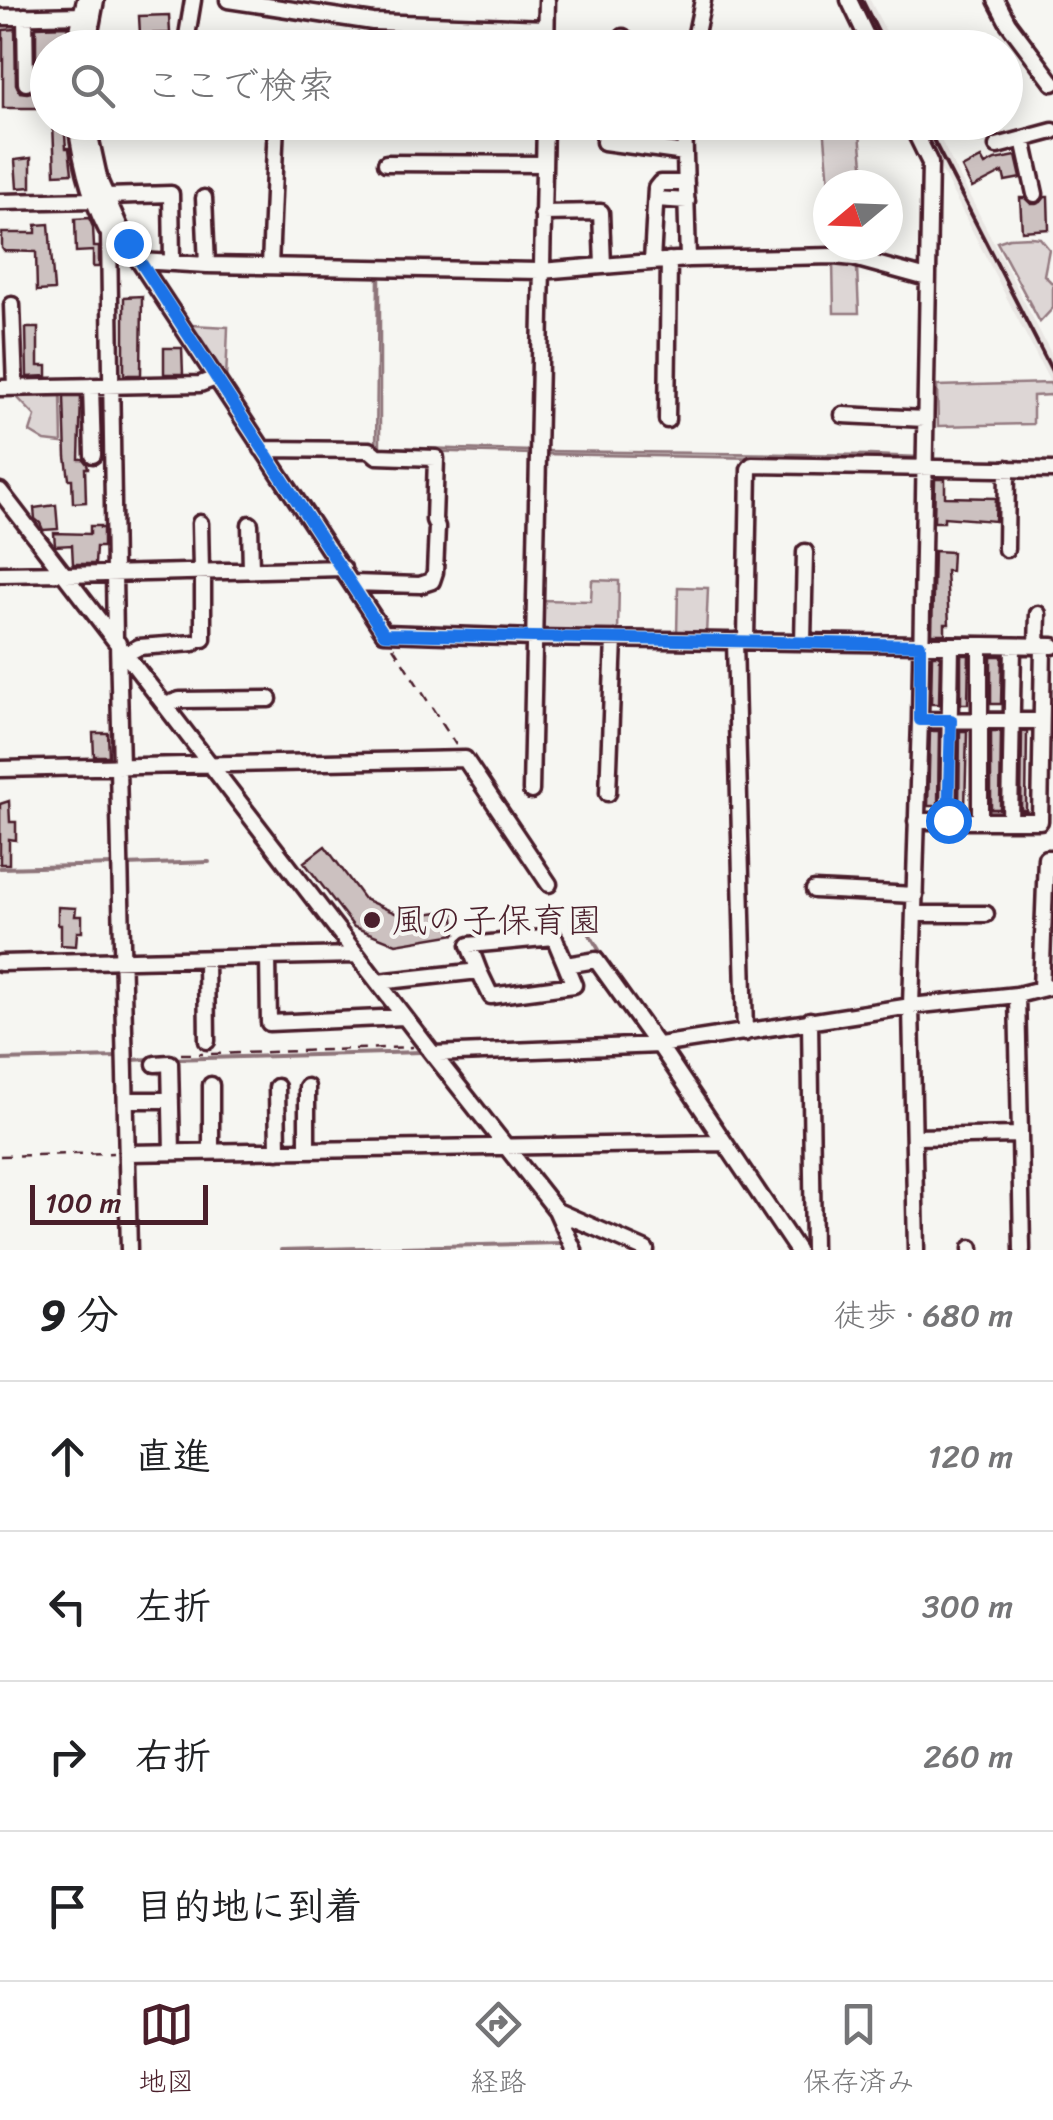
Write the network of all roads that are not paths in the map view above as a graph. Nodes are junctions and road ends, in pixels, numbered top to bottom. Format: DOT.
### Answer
graph roads {
  1 [pos="96,0"];
  2 [pos="194,0"];
  3 [pos="228,0"];
  4 [pos="547,0"];
  5 [pos="703,0"];
  6 [pos="849,0"];
  7 [pos="996,0"];
  8 [pos="83,8"];
  9 [pos="25,16"];
  10 [pos="0,17"];
  11 [pos="546,28"];
  12 [pos="90,30"];
  13 [pos="188,30"];
  14 [pos="697,30"];
  15 [pos="863,30"];
  16 [pos="1014,30"];
  17 [pos="1023,42"];
  18 [pos="1051,78"];
  19 [pos="26,83"];
  20 [pos="1053,132"];
  21 [pos="1023,139"];
  22 [pos="78,140"];
  23 [pos="91,140"];
  24 [pos="275,140"];
  25 [pos="545,140"];
  26 [pos="604,140"];
  27 [pos="685,140"];
  28 [pos="919,140"];
  29 [pos="1019,140"];
  30 [pos="997,146"];
  31 [pos="685,153"];
  32 [pos="386,163"];
  33 [pos="544,164"];
  34 [pos="686,182"];
  35 [pos="1035,194"];
  36 [pos="100,198"];
  37 [pos="204,198"];
  38 [pos="656,199"];
  39 [pos="687,201"];
  40 [pos="0,202"];
  41 [pos="542,213"];
  42 [pos="109,234"];
  43 [pos="128,243"];
  44 [pos="688,259"];
  45 [pos="669,260"];
  46 [pos="140,261"];
  47 [pos="172,262"];
  48 [pos="652,262"];
  49 [pos="207,265"];
  50 [pos="270,266"];
  51 [pos="603,266"];
  52 [pos="541,270"];
  53 [pos="927,278"];
  54 [pos="12,305"];
  55 [pos="216,378"];
  56 [pos="91,386"];
  57 [pos="111,386"];
  58 [pos="7,388"];
  59 [pos="842,415"];
  60 [pos="925,418"];
  61 [pos="667,420"];
  62 [pos="262,449"];
  63 [pos="93,455"];
  64 [pos="924,466"];
  65 [pos="1008,468"];
  66 [pos="1053,470"];
  67 [pos="0,491"];
  68 [pos="200,523"];
  69 [pos="250,524"];
  70 [pos="1006,549"];
  71 [pos="804,552"];
  72 [pos="343,568"];
  73 [pos="251,570"];
  74 [pos="202,571"];
  75 [pos="115,572"];
  76 [pos="0,574"];
  77 [pos="64,574"];
  78 [pos="352,584"];
  79 [pos="1038,614"];
  80 [pos="533,638"];
  81 [pos="614,639"];
  82 [pos="740,641"];
  83 [pos="802,642"];
  84 [pos="120,645"];
  85 [pos="920,645"];
  86 [pos="952,645"];
  87 [pos="980,645"];
  88 [pos="1013,646"];
  89 [pos="1044,646"];
  90 [pos="269,699"];
  91 [pos="164,705"];
  92 [pos="920,720"];
  93 [pos="951,720"];
  94 [pos="980,720"];
  95 [pos="1012,720"];
  96 [pos="1041,720"];
  97 [pos="210,765"];
  98 [pos="120,767"];
  99 [pos="0,769"];
  100 [pos="530,791"];
  101 [pos="608,793"];
  102 [pos="948,820"];
  103 [pos="1010,820"];
  104 [pos="916,825"];
  105 [pos="983,825"];
  106 [pos="1053,858"];
  107 [pos="548,884"];
  108 [pos="814,890"];
  109 [pos="915,895"];
  110 [pos="914,914"];
  111 [pos="986,914"];
  112 [pos="357,955"];
  113 [pos="268,958"];
  114 [pos="206,959"];
  115 [pos="122,961"];
  116 [pos="0,963"];
  117 [pos="566,964"];
  118 [pos="479,971"];
  119 [pos="378,982"];
  120 [pos="1047,987"];
  121 [pos="1017,996"];
  122 [pos="910,1006"];
  123 [pos="404,1017"];
  124 [pos="810,1020"];
  125 [pos="745,1033"];
  126 [pos="207,1041"];
  127 [pos="658,1045"];
  128 [pos="430,1051"];
  129 [pos="156,1064"];
  130 [pos="211,1086"];
  131 [pos="276,1087"];
  132 [pos="306,1087"];
  133 [pos="126,1100"];
  134 [pos="171,1100"];
  135 [pos="1020,1134"];
  136 [pos="914,1137"];
  137 [pos="724,1143"];
  138 [pos="506,1147"];
  139 [pos="278,1150"];
  140 [pos="308,1150"];
  141 [pos="172,1152"];
  142 [pos="211,1152"];
  143 [pos="127,1153"];
  144 [pos="556,1210"];
  145 [pos="129,1250"];
  146 [pos="574,1250"];
  147 [pos="646,1250"];
  148 [pos="797,1250"];
  149 [pos="812,1250"];
  150 [pos="916,1250"];
  151 [pos="1022,1250"];
  1 -- 12 [label="street"];
  2 -- 13 [label="street"];
  3 -- 11 [label="street"];
  4 -- 11 [label="street"];
  5 -- 14 [label="street"];
  6 -- 15 [label="street"];
  7 -- 16 [label="street"];
  8 -- 9 [label="street"];
  9 -- 10 [label="street"];
  9 -- 19 [label="street"];
  17 -- 18 [label="street"];
  20 -- 21 [label="street"];
  21 -- 35 [label="street"];
  22 -- 36 [label="street"];
  23 -- 36 [label="street"];
  24 -- 50 [label="street"];
  25 -- 33 [label="street"];
  26 -- 31 [label="street"];
  27 -- 31 [label="street"];
  28 -- 53 [label="street"];
  29 -- 30 [label="street"];
  31 -- 34 [label="street"];
  32 -- 33 [label="street"];
  33 -- 41 [label="street"];
  34 -- 38 [label="street"];
  34 -- 39 [label="street"];
  36 -- 40 [label="street"];
  36 -- 42 [label="street"];
  36 -- 43 [label="street"];
  36 -- 47 [label="street"];
  37 -- 49 [label="street"];
  38 -- 39 [label="street"];
  38 -- 48 [label="street"];
  39 -- 44 [label="street"];
  41 -- 51 [label="street"];
  41 -- 52 [label="street"];
  42 -- 43 [label="street"];
  42 -- 57 [label="street"];
  43 -- 46 [label="street"];
  44 -- 45 [label="street"];
  44 -- 53 [label="street"];
  45 -- 48 [label="street"];
  45 -- 61 [label="street"];
  46 -- 47 [label="street"];
  46 -- 55 [label="street"];
  47 -- 49 [label="street"];
  48 -- 51 [label="street"];
  49 -- 50 [label="street"];
  50 -- 52 [label="street"];
  51 -- 52 [label="street"];
  52 -- 80 [label="street"];
  53 -- 60 [label="street"];
  54 -- 58 [label="street"];
  55 -- 57 [label="street"];
  55 -- 62 [label="street"];
  56 -- 57 [label="street"];
  56 -- 58 [label="street"];
  56 -- 63 [label="street"];
  57 -- 75 [label="street"];
  59 -- 60 [label="street"];
  60 -- 64 [label="street"];
  62 -- 72 [label="street"];
  62 -- 78 [label="street"];
  64 -- 65 [label="street"];
  64 -- 82 [label="street"];
  64 -- 85 [label="street"];
  65 -- 66 [label="street"];
  65 -- 70 [label="street"];
  67 -- 77 [label="street"];
  68 -- 74 [label="street"];
  69 -- 73 [label="street"];
  71 -- 83 [label="street"];
  72 -- 73 [label="street"];
  72 -- 78 [label="street"];
  73 -- 74 [label="street"];
  74 -- 75 [label="street"];
  74 -- 84 [label="street"];
  75 -- 77 [label="street"];
  75 -- 84 [label="street"];
  76 -- 77 [label="street"];
  77 -- 84 [label="street"];
  78 -- 80 [label="street"];
  79 -- 89 [label="street"];
  80 -- 81 [label="street"];
  80 -- 100 [label="street"];
  81 -- 82 [label="street"];
  81 -- 101 [label="street"];
  82 -- 83 [label="street"];
  82 -- 125 [label="street"];
  83 -- 85 [label="street"];
  84 -- 91 [label="street"];
  84 -- 98 [label="street"];
  85 -- 86 [label="street"];
  85 -- 92 [label="street"];
  86 -- 87 [label="street"];
  86 -- 93 [label="street"];
  87 -- 88 [label="street"];
  87 -- 94 [label="street"];
  88 -- 89 [label="street"];
  88 -- 95 [label="street"];
  89 -- 96 [label="street"];
  90 -- 91 [label="street"];
  91 -- 97 [label="street"];
  92 -- 93 [label="street"];
  92 -- 104 [label="street"];
  93 -- 94 [label="street"];
  93 -- 102 [label="street"];
  94 -- 95 [label="street"];
  94 -- 105 [label="street"];
  95 -- 96 [label="street"];
  95 -- 103 [label="street"];
  96 -- 103 [label="street"];
  97 -- 98 [label="street"];
  97 -- 107 [label="street"];
  97 -- 112 [label="street"];
  98 -- 99 [label="street"];
  98 -- 115 [label="street"];
  102 -- 104 [label="street"];
  102 -- 105 [label="street"];
  103 -- 105 [label="street"];
  104 -- 105 [label="street"];
  104 -- 109 [label="street"];
  106 -- 120 [label="street"];
  108 -- 109 [label="street"];
  109 -- 110 [label="street"];
  110 -- 111 [label="street"];
  110 -- 122 [label="street"];
  112 -- 113 [label="street"];
  112 -- 119 [label="street"];
  113 -- 114 [label="street"];
  113 -- 123 [label="street"];
  114 -- 115 [label="street"];
  114 -- 126 [label="street"];
  115 -- 116 [label="street"];
  115 -- 133 [label="street"];
  117 -- 118 [label="street"];
  117 -- 118 [label="street"];
  117 -- 127 [label="street"];
  118 -- 119 [label="street"];
  119 -- 123 [label="street"];
  120 -- 121 [label="street"];
  121 -- 122 [label="street"];
  121 -- 135 [label="street"];
  122 -- 124 [label="street"];
  122 -- 136 [label="street"];
  123 -- 128 [label="street"];
  124 -- 125 [label="street"];
  124 -- 149 [label="street"];
  125 -- 127 [label="street"];
  127 -- 128 [label="street"];
  127 -- 137 [label="street"];
  128 -- 138 [label="street"];
  129 -- 134 [label="street"];
  130 -- 142 [label="street"];
  131 -- 139 [label="street"];
  132 -- 140 [label="street"];
  133 -- 134 [label="street"];
  133 -- 143 [label="street"];
  134 -- 141 [label="street"];
  135 -- 136 [label="street"];
  135 -- 151 [label="street"];
  136 -- 150 [label="street"];
  137 -- 138 [label="street"];
  137 -- 148 [label="street"];
  138 -- 140 [label="street"];
  138 -- 144 [label="street"];
  139 -- 140 [label="street"];
  139 -- 142 [label="street"];
  141 -- 142 [label="street"];
  141 -- 143 [label="street"];
  143 -- 145 [label="street"];
  144 -- 146 [label="street"];
  144 -- 147 [label="street"];
}
